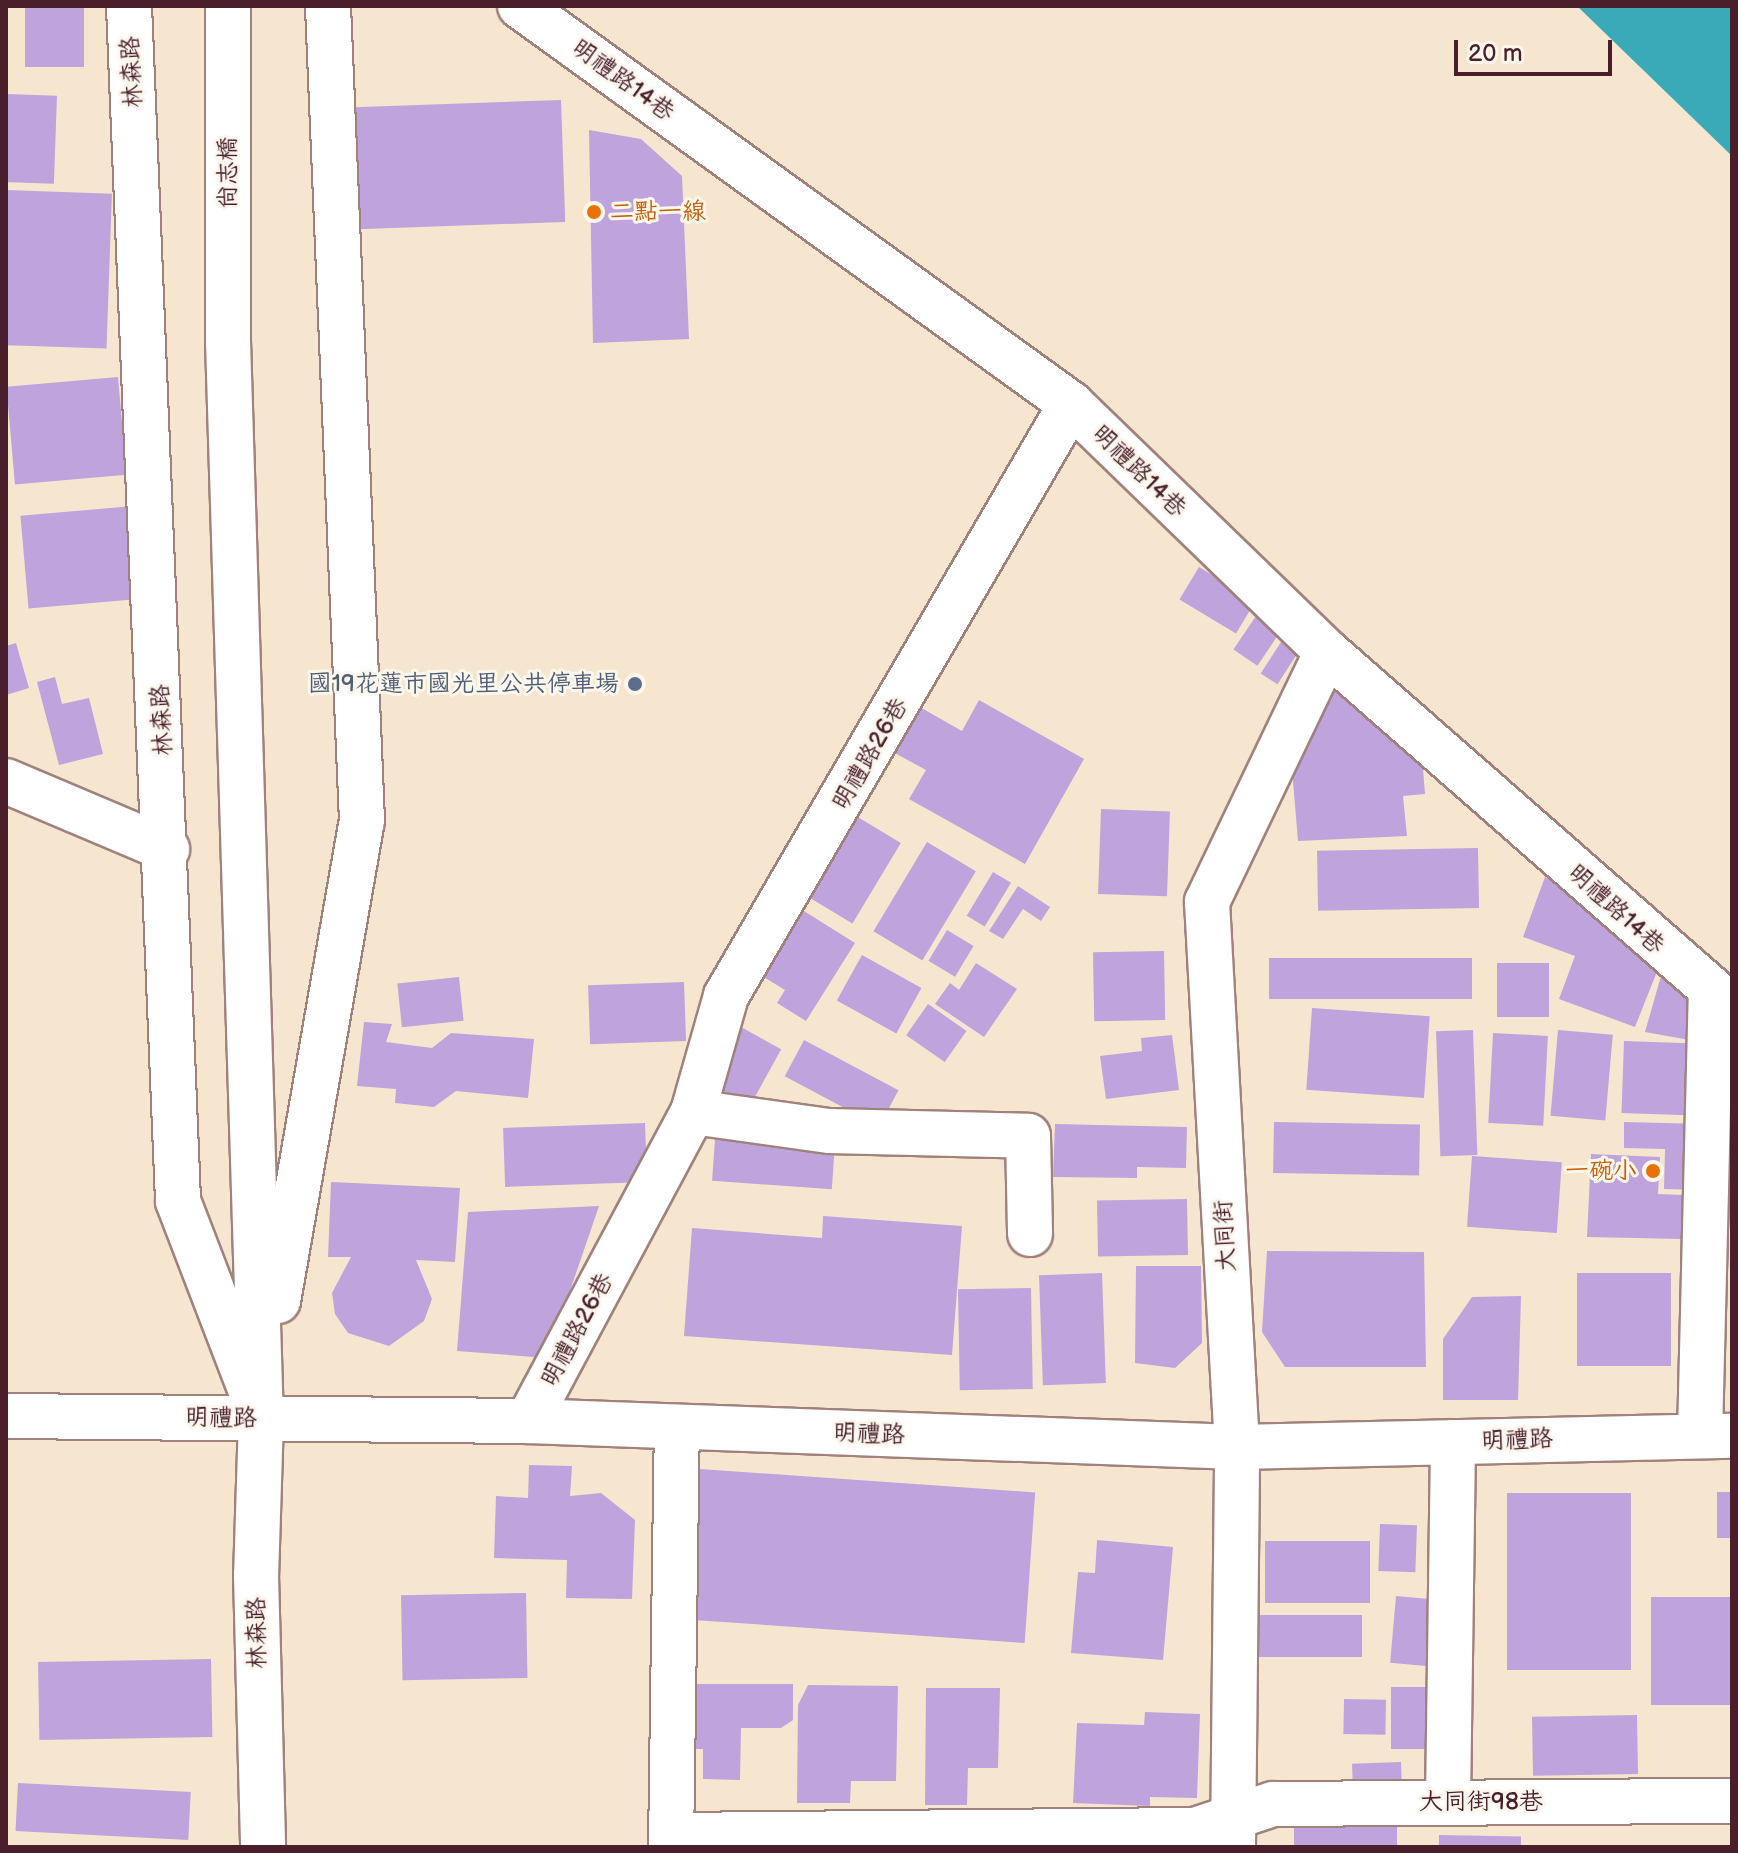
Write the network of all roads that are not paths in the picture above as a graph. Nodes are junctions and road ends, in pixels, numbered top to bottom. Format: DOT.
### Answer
graph roads {
  1 [pos="129,6"];
  2 [pos="228,6"];
  3 [pos="328,6"];
  4 [pos="520,6"];
  5 [pos="228,341"];
  6 [pos="1071,404"];
  7 [pos="1327,652"];
  8 [pos="6,781"];
  9 [pos="167,849"];
  10 [pos="1722,1000"];
  11 [pos="693,1112"];
  12 [pos="1030,1234"];
  13 [pos="6,1416"];
  14 [pos="261,1419"];
  15 [pos="528,1421"];
  16 [pos="677,1427"];
  17 [pos="1716,1436"];
  18 [pos="1453,1442"];
  19 [pos="1237,1447"];
  20 [pos="1732,1801"];
  21 [pos="1448,1802"];
  22 [pos="1233,1832"];
  23 [pos="671,1841"];
  24 [pos="263,1847"];
  1 -- 9 [label="street, 林森路"];
  2 -- 5 [label="street, 尚志橋"];
  3 -- 14 [label="street, 林森路"];
  4 -- 6 [label="street, 明禮路14巷"];
  5 -- 14 [label="street, 林森路"];
  6 -- 7 [label="street, 明禮路14巷"];
  6 -- 11 [label="street, 明禮路26巷"];
  7 -- 10 [label="street, 明禮路14巷"];
  7 -- 19 [label="street, 大同街"];
  8 -- 9 [label="street"];
  9 -- 14 [label="street, 林森路"];
  10 -- 17 [label="street, 明禮路14巷"];
  11 -- 12 [label="street"];
  11 -- 15 [label="street, 明禮路26巷"];
  13 -- 14 [label="street, 明禮路"];
  14 -- 15 [label="street, 明禮路"];
  14 -- 24 [label="street, 林森路"];
  15 -- 16 [label="street, 明禮路"];
  16 -- 19 [label="street, 明禮路"];
  16 -- 23 [label="street"];
  17 -- 18 [label="street, 明禮路"];
  18 -- 19 [label="street, 明禮路"];
  18 -- 21 [label="street"];
  19 -- 22 [label="street, 大同街"];
  20 -- 21 [label="street, 大同街98巷"];
  21 -- 22 [label="street, 大同街98巷"];
  22 -- 23 [label="street, 大同街98巷"];
}
